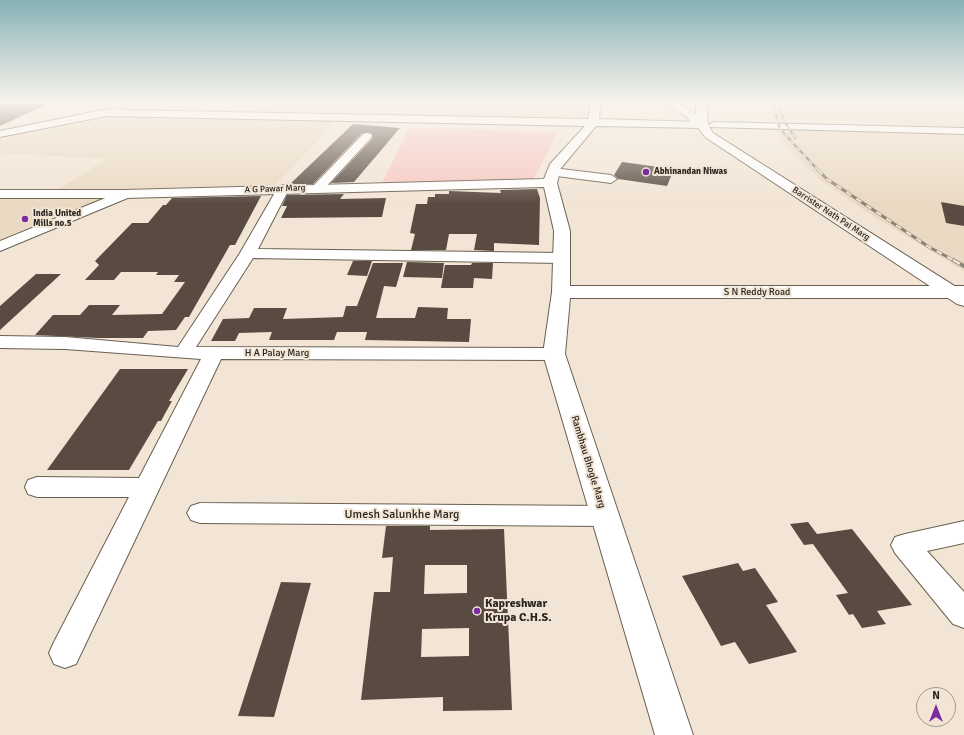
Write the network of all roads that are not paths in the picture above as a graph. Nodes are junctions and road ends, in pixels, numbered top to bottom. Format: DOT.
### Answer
graph roads {
  1 [pos="584,135"];
  2 [pos="709,135"];
  3 [pos="367,136"];
  4 [pos="551,177"];
  5 [pos="611,179"];
  6 [pos="318,188"];
  7 [pos="283,189"];
  8 [pos="0,194"];
  9 [pos="125,194"];
  10 [pos="0,246"];
  11 [pos="248,253"];
  12 [pos="560,258"];
  13 [pos="561,292"];
  14 [pos="961,293"];
  15 [pos="0,342"];
  16 [pos="183,353"];
  17 [pos="214,353"];
  18 [pos="554,354"];
  19 [pos="37,487"];
  20 [pos="147,488"];
  21 [pos="200,513"];
  22 [pos="605,516"];
  23 [pos="964,532"];
  24 [pos="964,614"];
  25 [pos="65,653"];
  26 [pos="674,735"];
  1 -- 4 [label="street"];
  2 -- 14 [label="street, Barrister Nath Pai Marg"];
  3 -- 6 [label="street"];
  4 -- 5 [label="street"];
  4 -- 6 [label="street, A G Pawar Marg"];
  4 -- 12 [label="street, Rambhau Bhogle Marg"];
  6 -- 7 [label="street, A G Pawar Marg"];
  7 -- 9 [label="street, A G Pawar Marg"];
  7 -- 11 [label="street"];
  8 -- 9 [label="street, A G Pawar Marg"];
  9 -- 10 [label="street"];
  11 -- 12 [label="street"];
  11 -- 16 [label="street"];
  12 -- 13 [label="street, Rambhau Bhogle Marg"];
  13 -- 14 [label="street, S N Reddy Road"];
  13 -- 18 [label="street, Rambhau Bhogle Marg"];
  15 -- 16 [label="street, H A Palay Marg"];
  16 -- 17 [label="street, H A Palay Marg"];
  17 -- 18 [label="street, H A Palay Marg"];
  17 -- 20 [label="street"];
  18 -- 22 [label="street, Rambhau Bhogle Marg"];
  19 -- 20 [label="street"];
  20 -- 25 [label="street"];
  21 -- 22 [label="street, Umesh Salunkhe Marg"];
  22 -- 26 [label="street, Rambhau Bhogle Marg"];
  23 -- 24 [label="street"];
}
